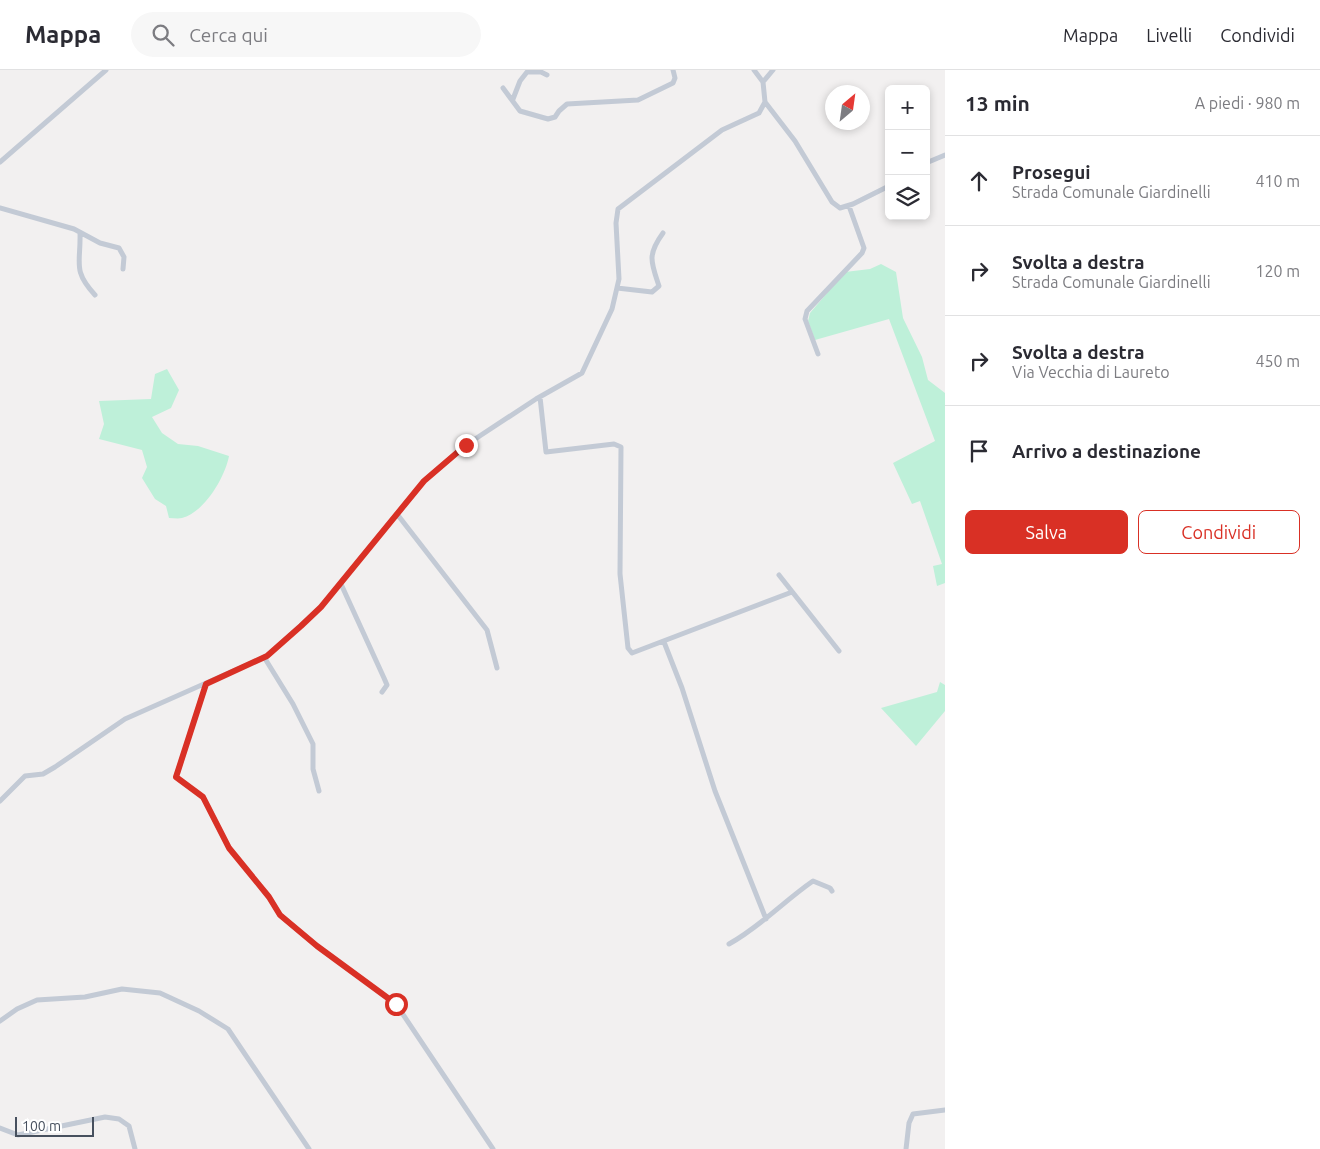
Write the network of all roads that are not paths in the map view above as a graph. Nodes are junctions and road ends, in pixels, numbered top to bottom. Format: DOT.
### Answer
graph roads {
  1 [pos="106,70"];
  2 [pos="673,70"];
  3 [pos="754,70"];
  4 [pos="773,70"];
  5 [pos="547,75"];
  6 [pos="763,82"];
  7 [pos="503,88"];
  8 [pos="513,99"];
  9 [pos="765,102"];
  10 [pos="945,155"];
  11 [pos="930,161"];
  12 [pos="0,162"];
  13 [pos="885,188"];
  14 [pos="849,206"];
  15 [pos="0,208"];
  16 [pos="80,233"];
  17 [pos="663,233"];
  18 [pos="123,269"];
  19 [pos="617,288"];
  20 [pos="95,295"];
  21 [pos="818,354"];
  22 [pos="540,397"];
  23 [pos="397,514"];
  24 [pos="779,575"];
  25 [pos="341,584"];
  26 [pos="792,592"];
  27 [pos="664,642"];
  28 [pos="839,651"];
  29 [pos="264,657"];
  30 [pos="497,668"];
  31 [pos="206,684"];
  32 [pos="382,692"];
  33 [pos="318,791"];
  34 [pos="0,801"];
  35 [pos="832,891"];
  36 [pos="766,919"];
  37 [pos="729,944"];
  38 [pos="0,1021"];
  39 [pos="945,1110"];
  40 [pos="0,1128"];
  41 [pos="135,1149"];
  42 [pos="310,1149"];
  43 [pos="493,1149"];
  44 [pos="906,1149"];
  1 -- 12 [label="street"];
  2 -- 8 [label="street"];
  3 -- 6 [label="street"];
  4 -- 6 [label="street"];
  5 -- 8 [label="street"];
  6 -- 9 [label="street"];
  7 -- 8 [label="street"];
  9 -- 14 [label="street"];
  9 -- 19 [label="street"];
  10 -- 11 [label="street"];
  13 -- 14 [label="street"];
  14 -- 21 [label="street"];
  15 -- 16 [label="street"];
  16 -- 18 [label="street"];
  16 -- 20 [label="street"];
  17 -- 19 [label="street"];
  19 -- 22 [label="street"];
  22 -- 23 [label="street"];
  22 -- 27 [label="street"];
  23 -- 25 [label="street"];
  23 -- 30 [label="street"];
  24 -- 26 [label="street"];
  25 -- 29 [label="street"];
  25 -- 32 [label="street"];
  26 -- 27 [label="street"];
  26 -- 28 [label="street"];
  27 -- 36 [label="street"];
  29 -- 31 [label="street"];
  29 -- 33 [label="street"];
  31 -- 34 [label="street"];
  31 -- 43 [label="street"];
  35 -- 36 [label="street"];
  36 -- 37 [label="street"];
  38 -- 42 [label="street"];
  39 -- 44 [label="street"];
  40 -- 41 [label="street"];
}
